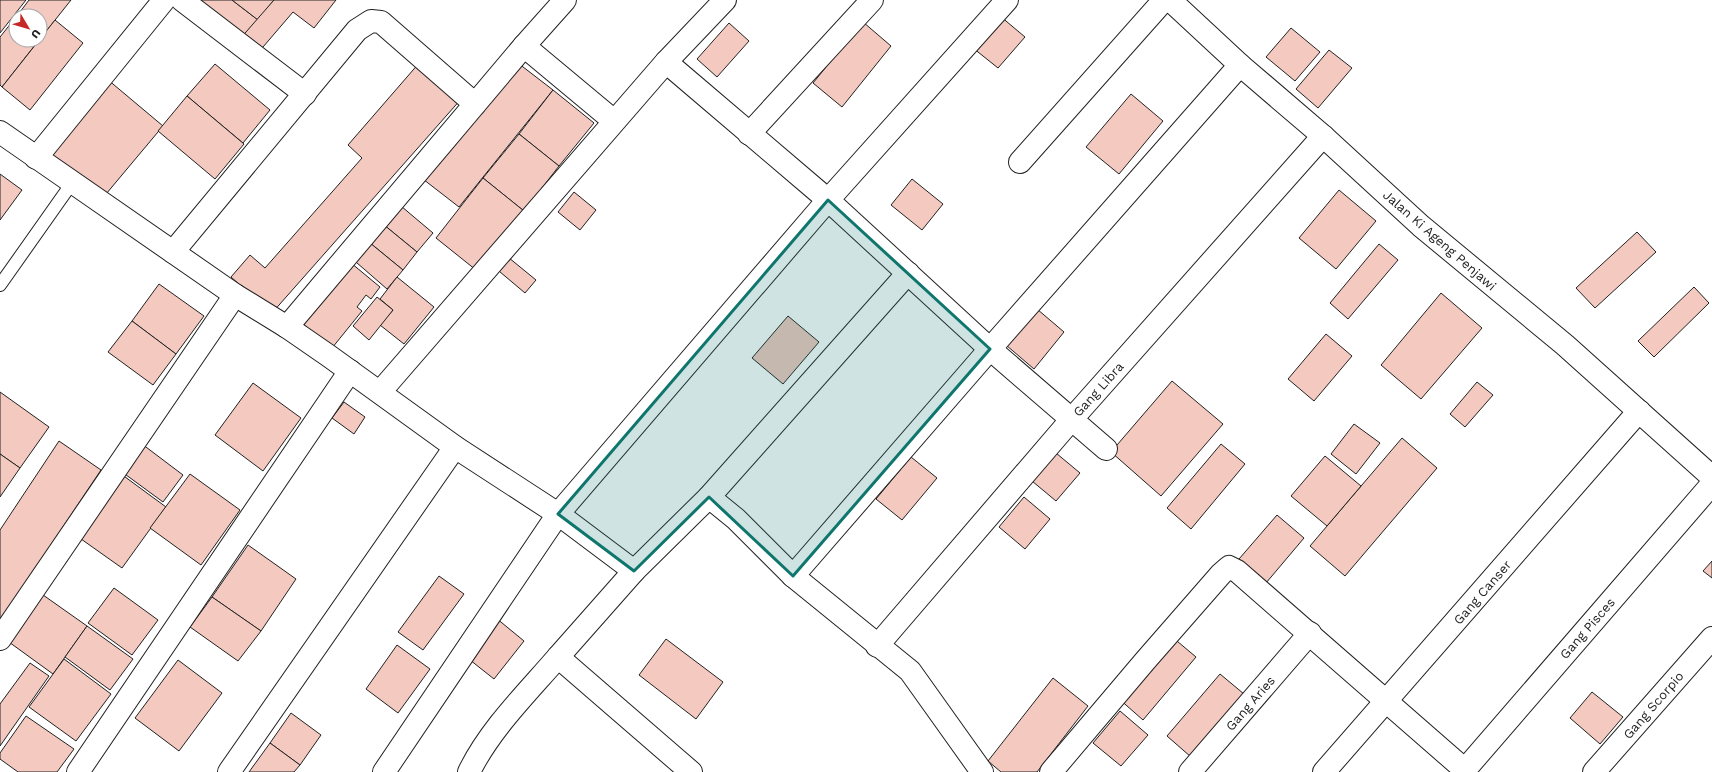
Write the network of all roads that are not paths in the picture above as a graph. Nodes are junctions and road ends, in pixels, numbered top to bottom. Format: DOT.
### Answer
graph roads {
  1 [pos="164,0"];
  2 [pos="182,0"];
  3 [pos="565,0"];
  4 [pos="725,0"];
  5 [pos="872,0"];
  6 [pos="1007,0"];
  7 [pos="1164,0"];
  8 [pos="1170,0"];
  9 [pos="524,46"];
  10 [pos="666,62"];
  11 [pos="1240,65"];
  12 [pos="304,94"];
  13 [pos="475,104"];
  14 [pos="614,121"];
  15 [pos="0,132"];
  16 [pos="749,134"];
  17 [pos="1323,136"];
  18 [pos="36,158"];
  19 [pos="1020,162"];
  20 [pos="72,183"];
  21 [pos="828,200"];
  22 [pos="173,252"];
  23 [pos="908,273"];
  24 [pos="0,285"];
  25 [pos="234,295"];
  26 [pos="287,327"];
  27 [pos="990,349"];
  28 [pos="350,371"];
  29 [pos="380,392"];
  30 [pos="1638,411"];
  31 [pos="1071,420"];
  32 [pos="455,447"];
  33 [pos="1106,449"];
  34 [pos="1712,477"];
  35 [pos="1712,484"];
  36 [pos="710,497"];
  37 [pos="558,514"];
  38 [pos="634,570"];
  39 [pos="793,576"];
  40 [pos="1310,633"];
  41 [pos="1712,638"];
  42 [pos="0,639"];
  43 [pos="877,646"];
  44 [pos="558,656"];
  45 [pos="1388,701"];
  46 [pos="1464,771"];
  47 [pos="78,772"];
  48 [pos="229,772"];
  49 [pos="384,772"];
  50 [pos="470,772"];
  51 [pos="691,772"];
  52 [pos="982,772"];
  53 [pos="1052,772"];
  54 [pos="1190,772"];
  55 [pos="1324,772"];
  56 [pos="1594,772"];
  1 -- 18 [label="street"];
  2 -- 12 [label="street"];
  3 -- 9 [label="street"];
  4 -- 10 [label="street"];
  5 -- 16 [label="street"];
  6 -- 21 [label="street"];
  7 -- 19 [label="street"];
  8 -- 11 [label="street, Jalan Ki Ageng Penjawi"];
  9 -- 13 [label="street"];
  9 -- 14 [label="street"];
  10 -- 14 [label="street"];
  10 -- 16 [label="street"];
  11 -- 17 [label="street, Jalan Ki Ageng Penjawi"];
  11 -- 27 [label="street"];
  12 -- 13 [label="street"];
  12 -- 22 [label="street"];
  13 -- 26 [label="street"];
  14 -- 29 [label="street"];
  15 -- 18 [label="street"];
  16 -- 21 [label="street"];
  17 -- 30 [label="street, Jalan Ki Ageng Penjawi"];
  17 -- 31 [label="street, Gang Libra"];
  18 -- 20 [label="street"];
  20 -- 22 [label="street"];
  20 -- 24 [label="lane"];
  21 -- 23 [label="street"];
  21 -- 37 [label="street"];
  22 -- 25 [label="street"];
  23 -- 27 [label="street"];
  23 -- 36 [label="street"];
  25 -- 26 [label="street"];
  25 -- 42 [label="street"];
  26 -- 28 [label="street"];
  27 -- 31 [label="street"];
  27 -- 39 [label="street"];
  28 -- 29 [label="street"];
  28 -- 47 [label="street"];
  29 -- 32 [label="street"];
  30 -- 34 [label="street, Jalan Ki Ageng Penjawi"];
  30 -- 45 [label="street, Gang Canser"];
  31 -- 33 [label="street"];
  31 -- 43 [label="street, Gang Libra"];
  32 -- 37 [label="street"];
  32 -- 48 [label="street"];
  35 -- 46 [label="street, Gang Pisces"];
  36 -- 38 [label="street"];
  36 -- 39 [label="street"];
  37 -- 38 [label="street"];
  37 -- 49 [label="street"];
  38 -- 44 [label="street"];
  39 -- 43 [label="street"];
  40 -- 45 [label="street"];
  40 -- 53 [label="street"];
  40 -- 54 [label="street, Gang Aries"];
  41 -- 56 [label="street, Gang Scorpio"];
  43 -- 52 [label="street"];
  44 -- 50 [label="street"];
  44 -- 51 [label="street"];
  45 -- 46 [label="street"];
  45 -- 55 [label="street, Gang Canser"];
}
